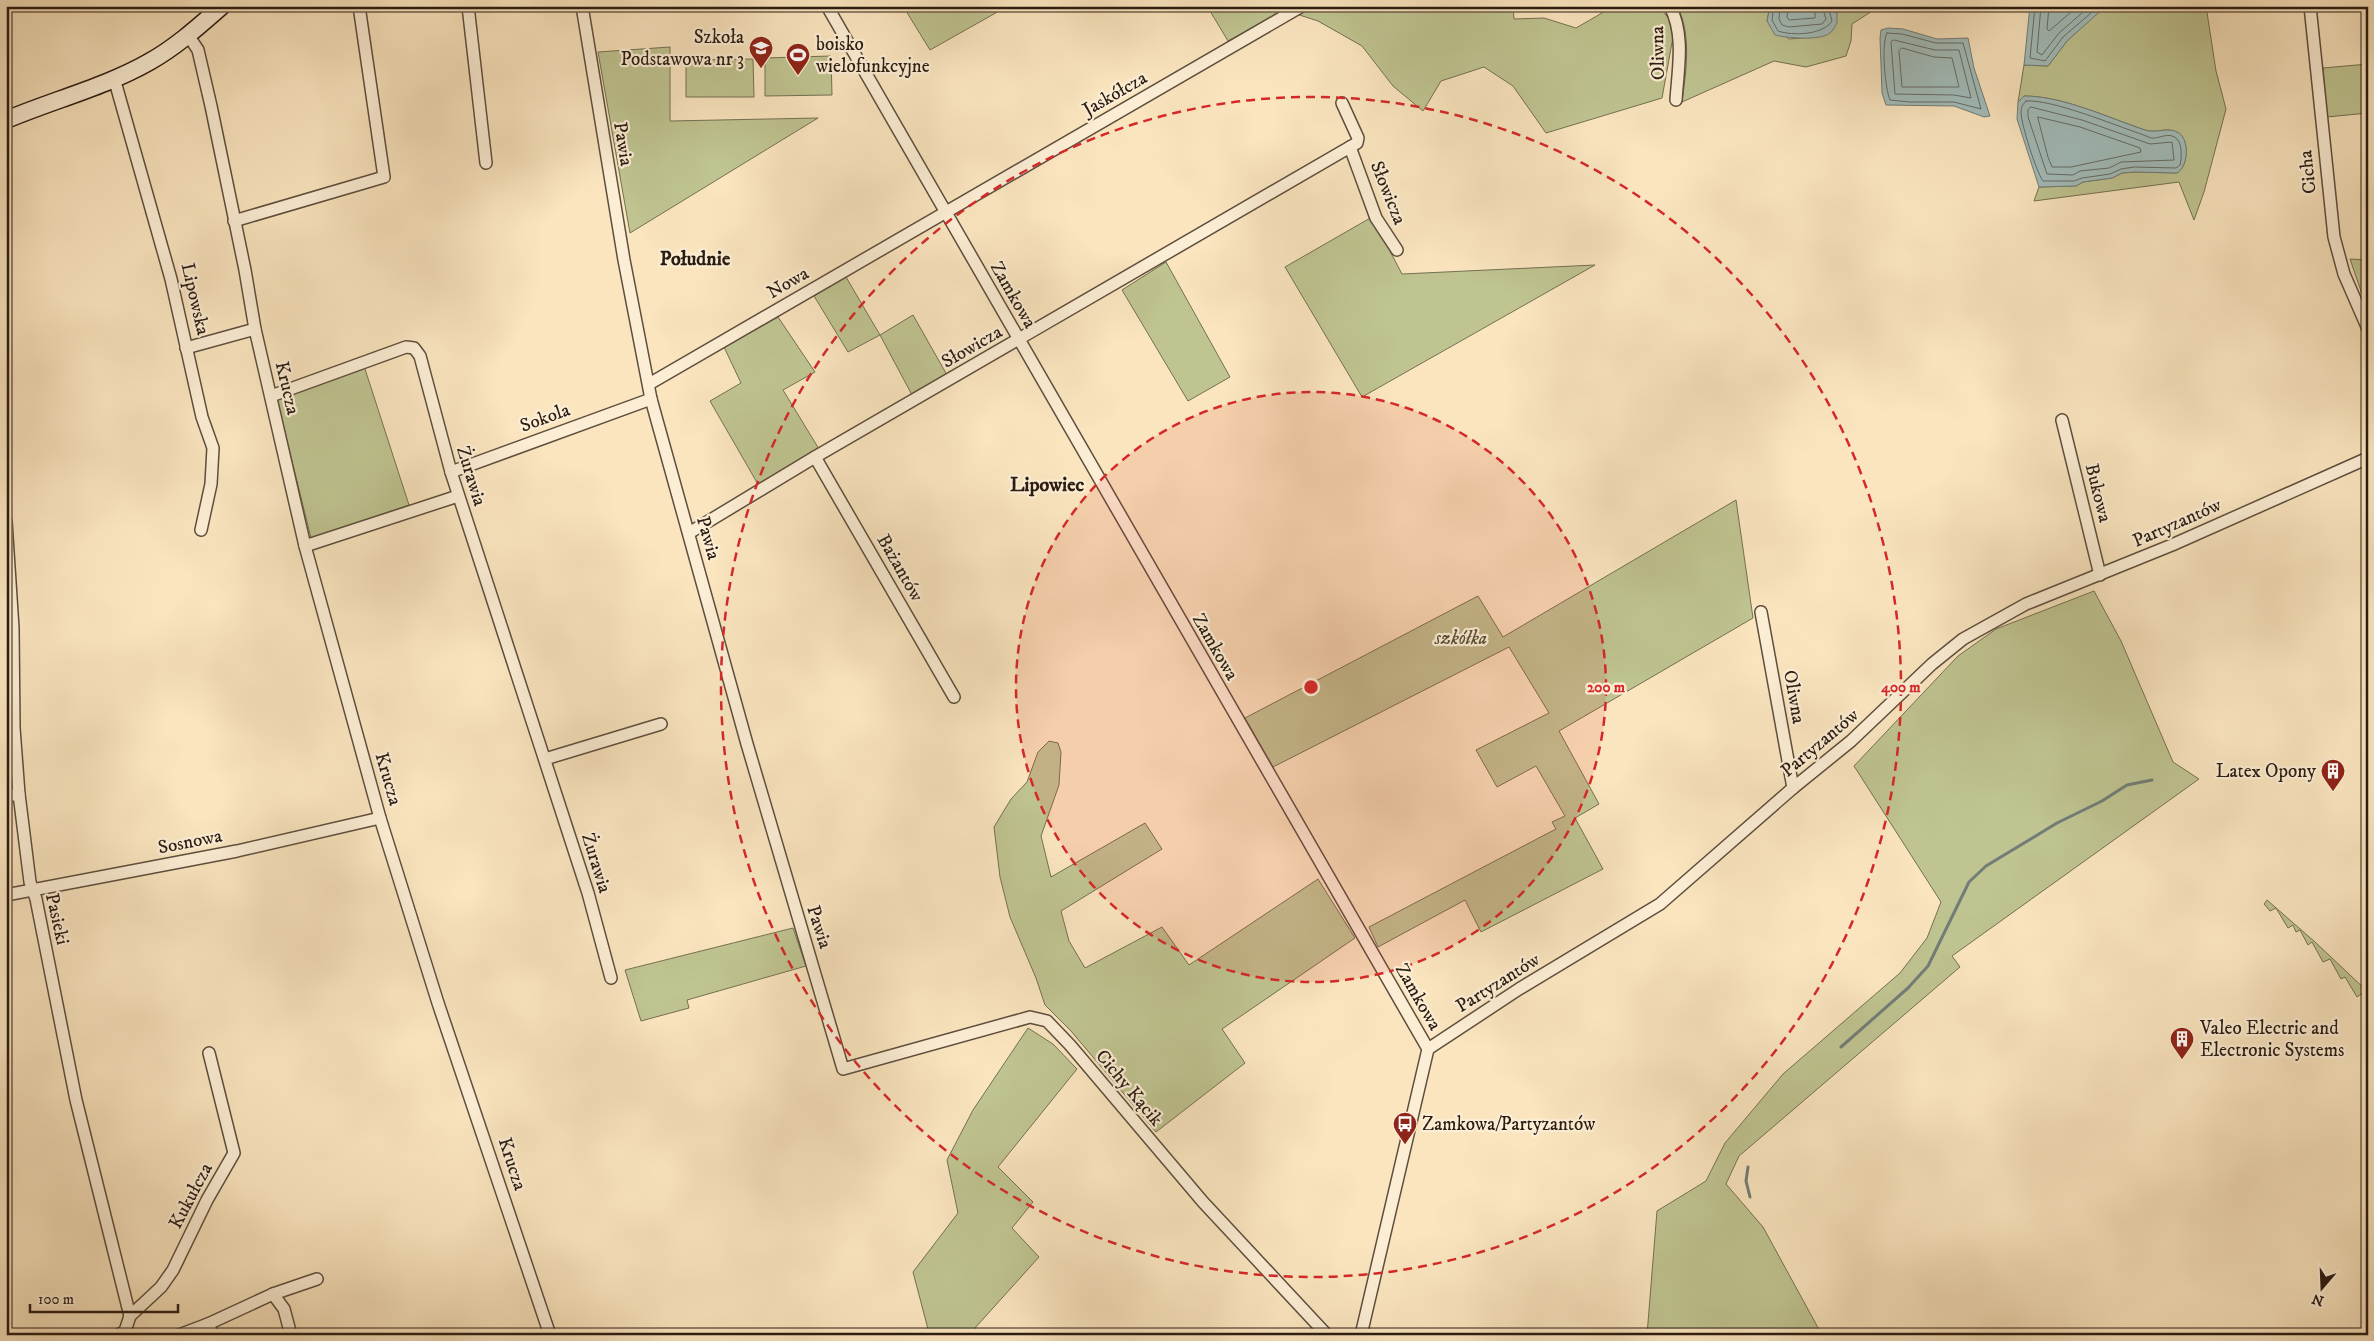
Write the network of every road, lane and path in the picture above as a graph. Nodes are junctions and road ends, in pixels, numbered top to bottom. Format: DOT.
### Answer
graph roads {
  1 [pos="222,6"];
  2 [pos="359,6"];
  3 [pos="468,6"];
  4 [pos="582,6"];
  5 [pos="827,6"];
  6 [pos="1302,6"];
  7 [pos="1670,6"];
  8 [pos="2310,6"];
  9 [pos="188,35"];
  10 [pos="114,78"];
  11 [pos="1676,100"];
  12 [pos="1342,103"];
  13 [pos="6,120"];
  14 [pos="1350,147"];
  15 [pos="486,162"];
  16 [pos="946,212"];
  17 [pos="234,221"];
  18 [pos="1397,250"];
  19 [pos="255,329"];
  20 [pos="2368,329"];
  21 [pos="1018,340"];
  22 [pos="186,348"];
  23 [pos="648,384"];
  24 [pos="271,396"];
  25 [pos="651,399"];
  26 [pos="2062,420"];
  27 [pos="815,457"];
  28 [pos="2368,458"];
  29 [pos="451,472"];
  30 [pos="458,496"];
  31 [pos="6,521"];
  32 [pos="201,530"];
  33 [pos="689,533"];
  34 [pos="305,546"];
  35 [pos="2100,575"];
  36 [pos="1761,612"];
  37 [pos="954,697"];
  38 [pos="661,724"];
  39 [pos="545,759"];
  40 [pos="1793,788"];
  41 [pos="20,794"];
  42 [pos="6,796"];
  43 [pos="380,818"];
  44 [pos="33,890"];
  45 [pos="6,895"];
  46 [pos="611,978"];
  47 [pos="1428,1049"];
  48 [pos="209,1053"];
  49 [pos="843,1069"];
  50 [pos="317,1279"];
  51 [pos="273,1294"];
  52 [pos="130,1316"];
  53 [pos="211,1329"];
  54 [pos="123,1334"];
  55 [pos="179,1335"];
  56 [pos="291,1335"];
  57 [pos="550,1335"];
  58 [pos="1327,1335"];
  59 [pos="1361,1335"];
  1 -- 9 [label="street"];
  2 -- 17 [label="street"];
  3 -- 15 [label="street"];
  4 -- 23 [label="street, Pawia"];
  5 -- 16 [label="street, Zamkowa"];
  6 -- 16 [label="street, Jaskółcza"];
  7 -- 11 [label="street, Oliwna"];
  8 -- 20 [label="street, Cicha"];
  9 -- 10 [label="street"];
  9 -- 17 [label="street, Krucza"];
  10 -- 13 [label="street"];
  10 -- 22 [label="street, Lipowska"];
  12 -- 14 [label="street, Słowicza"];
  14 -- 18 [label="street, Słowicza"];
  14 -- 21 [label="street, Słowicza"];
  16 -- 21 [label="street, Zamkowa"];
  16 -- 23 [label="street, Nowa"];
  17 -- 19 [label="street, Krucza"];
  19 -- 22 [label="street"];
  19 -- 24 [label="street, Krucza"];
  21 -- 27 [label="street, Słowicza"];
  21 -- 47 [label="street, Zamkowa"];
  22 -- 32 [label="street, Lipowska"];
  23 -- 25 [label="street, Pawia"];
  24 -- 29 [label="street, Żurawia"];
  24 -- 34 [label="street, Krucza"];
  25 -- 29 [label="street, Sokola"];
  25 -- 33 [label="street, Pawia"];
  26 -- 35 [label="street, Bukowa"];
  27 -- 33 [label="street, Słowicza"];
  27 -- 37 [label="street, Bażantów"];
  28 -- 35 [label="street, Partyzantów"];
  29 -- 30 [label="street, Żurawia"];
  30 -- 34 [label="street"];
  30 -- 39 [label="street, Żurawia"];
  31 -- 41 [label="street, Pasieki"];
  33 -- 49 [label="street, Pawia"];
  34 -- 43 [label="street, Krucza"];
  35 -- 40 [label="street, Partyzantów"];
  36 -- 40 [label="street, Oliwna"];
  38 -- 39 [label="street"];
  39 -- 46 [label="street, Żurawia"];
  40 -- 47 [label="street, Partyzantów"];
  41 -- 42 [label="street"];
  41 -- 44 [label="street, Pasieki"];
  43 -- 44 [label="street, Sosnowa"];
  43 -- 57 [label="street, Krucza"];
  44 -- 45 [label="street, Sosnowa"];
  44 -- 52 [label="street, Pasieki"];
  47 -- 59 [label="street, Zamkowa"];
  48 -- 52 [label="street, Kukułcza"];
  49 -- 58 [label="street, Cichy Kącik"];
  50 -- 51 [label="street"];
  51 -- 53 [label="street"];
  51 -- 56 [label="street"];
  52 -- 54 [label="street, Kukułcza"];
  53 -- 55 [label="street"];
}
